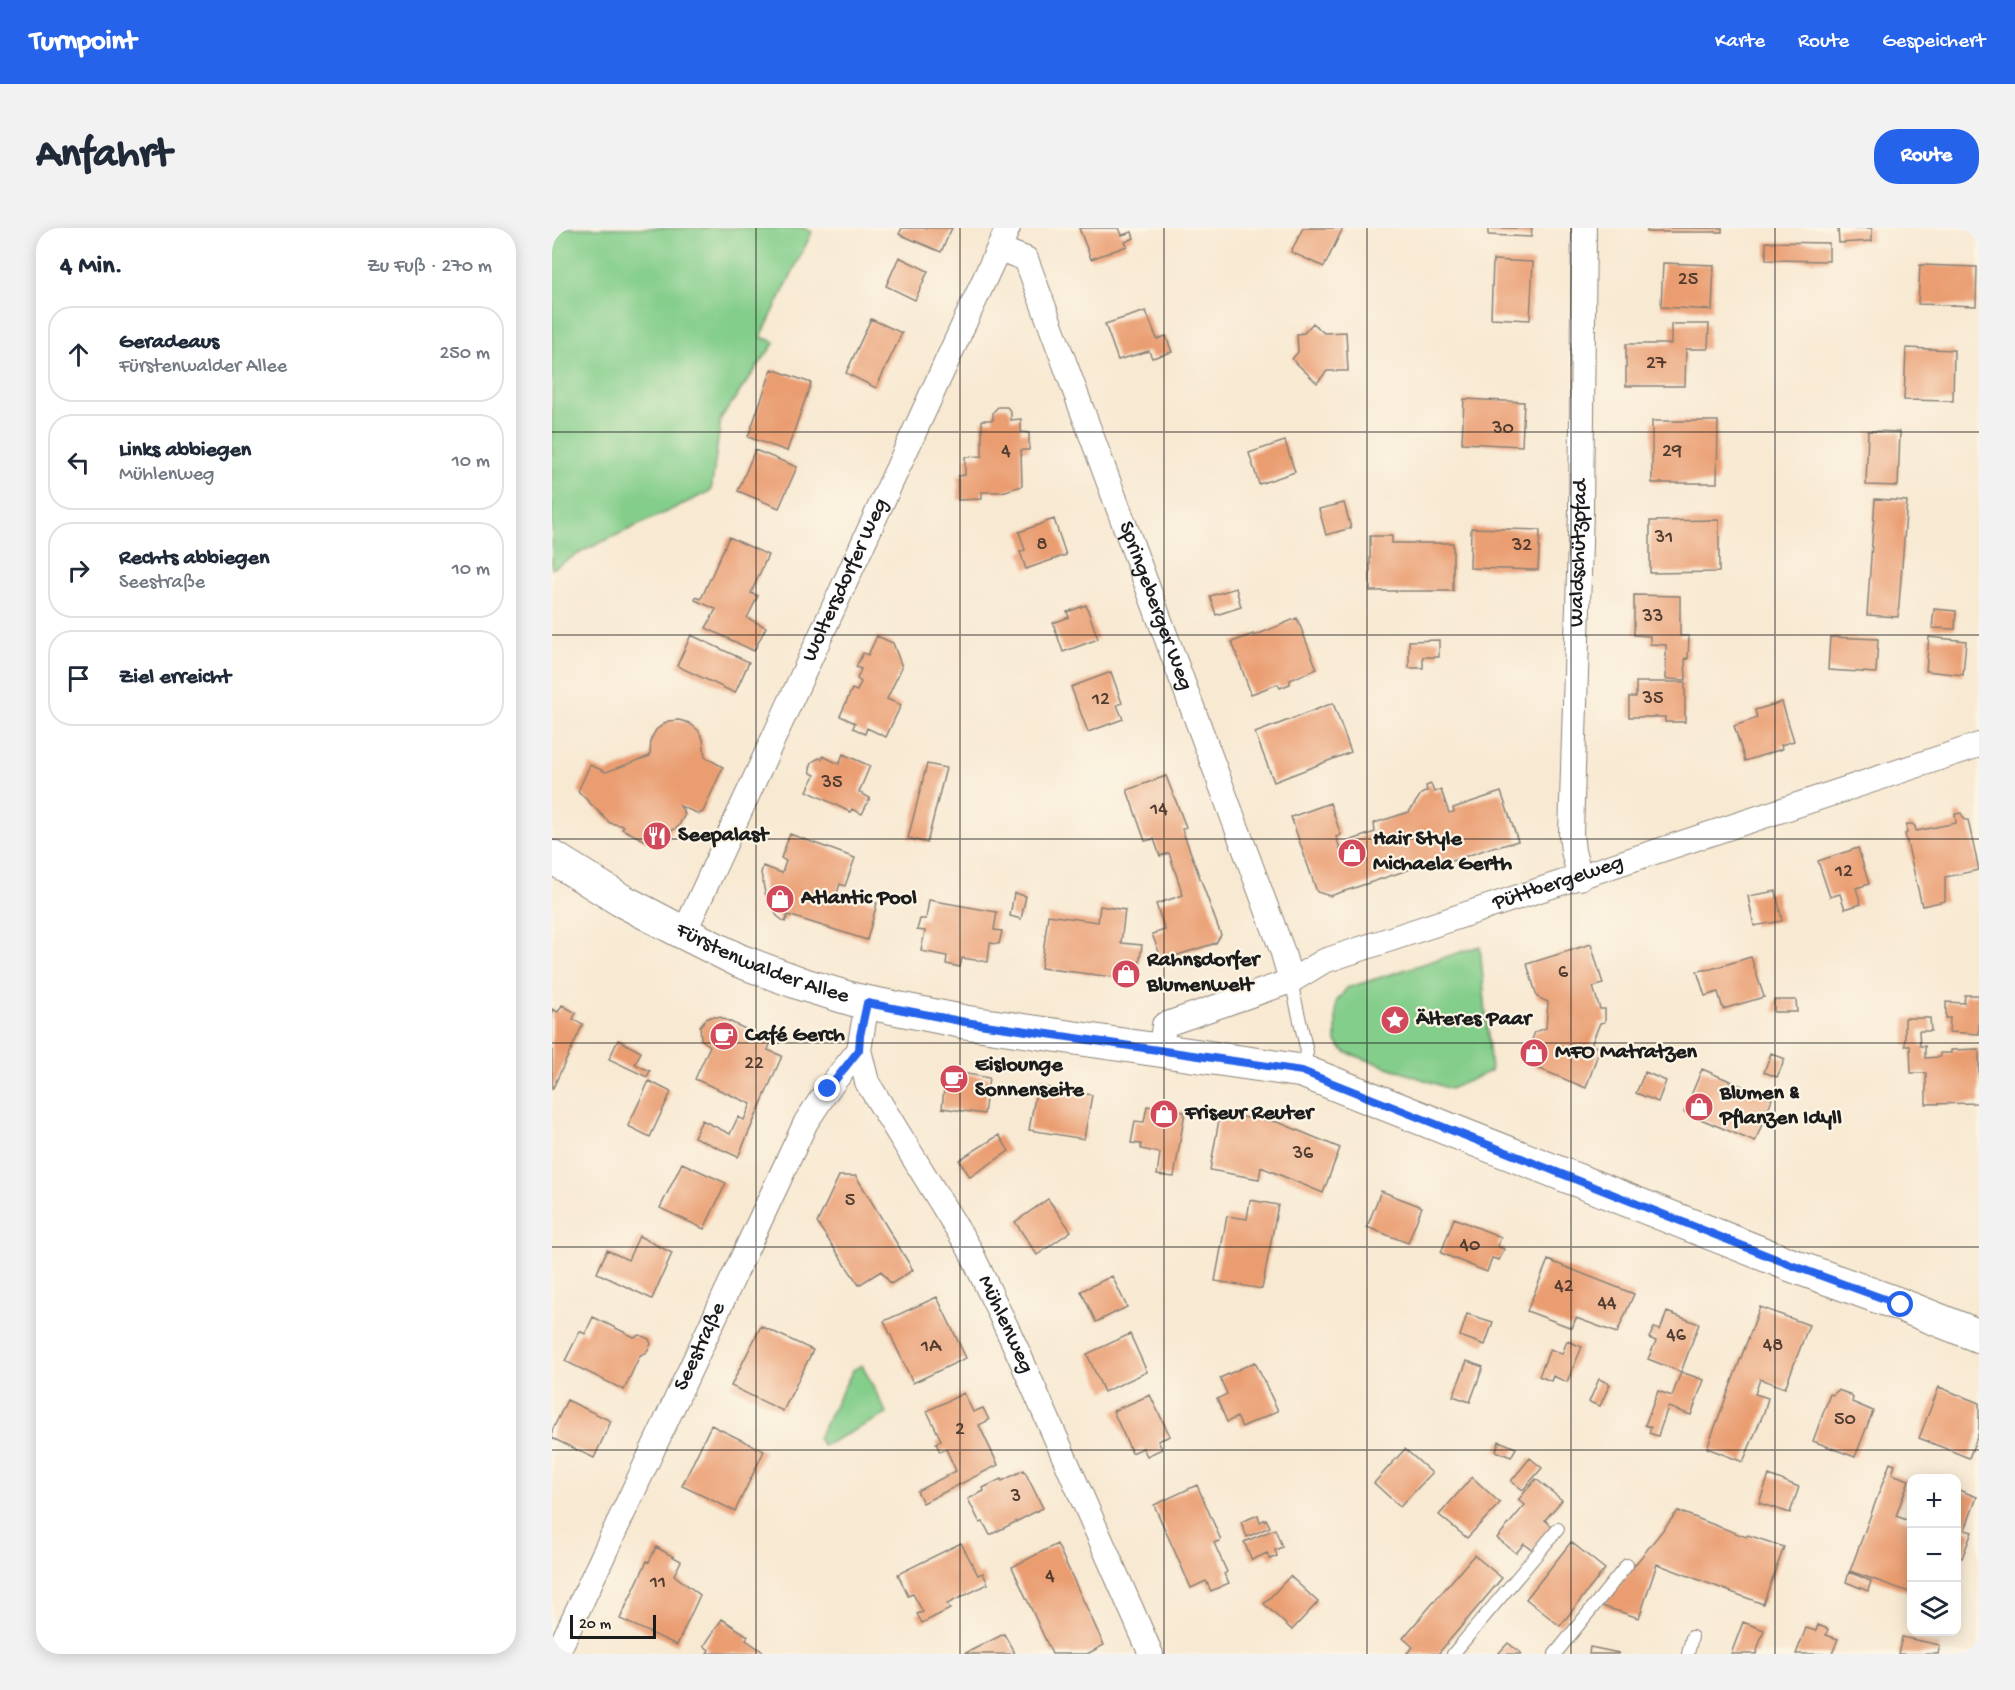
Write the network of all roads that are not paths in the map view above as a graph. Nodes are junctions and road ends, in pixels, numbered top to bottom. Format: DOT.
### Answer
graph roads {
  1 [pos="1584,228"];
  2 [pos="1003,238"];
  3 [pos="1979,745"];
  4 [pos="552,857"];
  5 [pos="1580,878"];
  6 [pos="684,933"];
  7 [pos="1291,981"];
  8 [pos="867,1003"];
  9 [pos="1161,1049"];
  10 [pos="859,1050"];
  11 [pos="1302,1071"];
  12 [pos="1979,1336"];
  13 [pos="1558,1528"];
  14 [pos="1627,1565"];
  15 [pos="1692,1637"];
  16 [pos="556,1654"];
  17 [pos="1151,1654"];
  18 [pos="1453,1654"];
  19 [pos="1555,1654"];
  20 [pos="1688,1654"];
  1 -- 5 [label="street, Waldschützpfad"];
  2 -- 6 [label="street, Woltersdorfer Weg"];
  2 -- 7 [label="street, Springeberger Weg"];
  3 -- 5 [label="street, Püttbergeweg"];
  4 -- 6 [label="main road, Fürstenwalder Allee"];
  5 -- 7 [label="street, Püttbergeweg"];
  6 -- 8 [label="main road, Fürstenwalder Allee"];
  7 -- 9 [label="street, Püttbergeweg"];
  7 -- 11 [label="lane"];
  8 -- 9 [label="main road, Fürstenwalder Allee"];
  8 -- 10 [label="street, Mühlenweg"];
  9 -- 11 [label="main road, Fürstenwalder Allee"];
  10 -- 16 [label="street, Seestraße"];
  10 -- 17 [label="street, Mühlenweg"];
  11 -- 12 [label="main road, Fürstenwalder Allee"];
  13 -- 18 [label="lane"];
  14 -- 19 [label="lane"];
  15 -- 20 [label="lane"];
}
